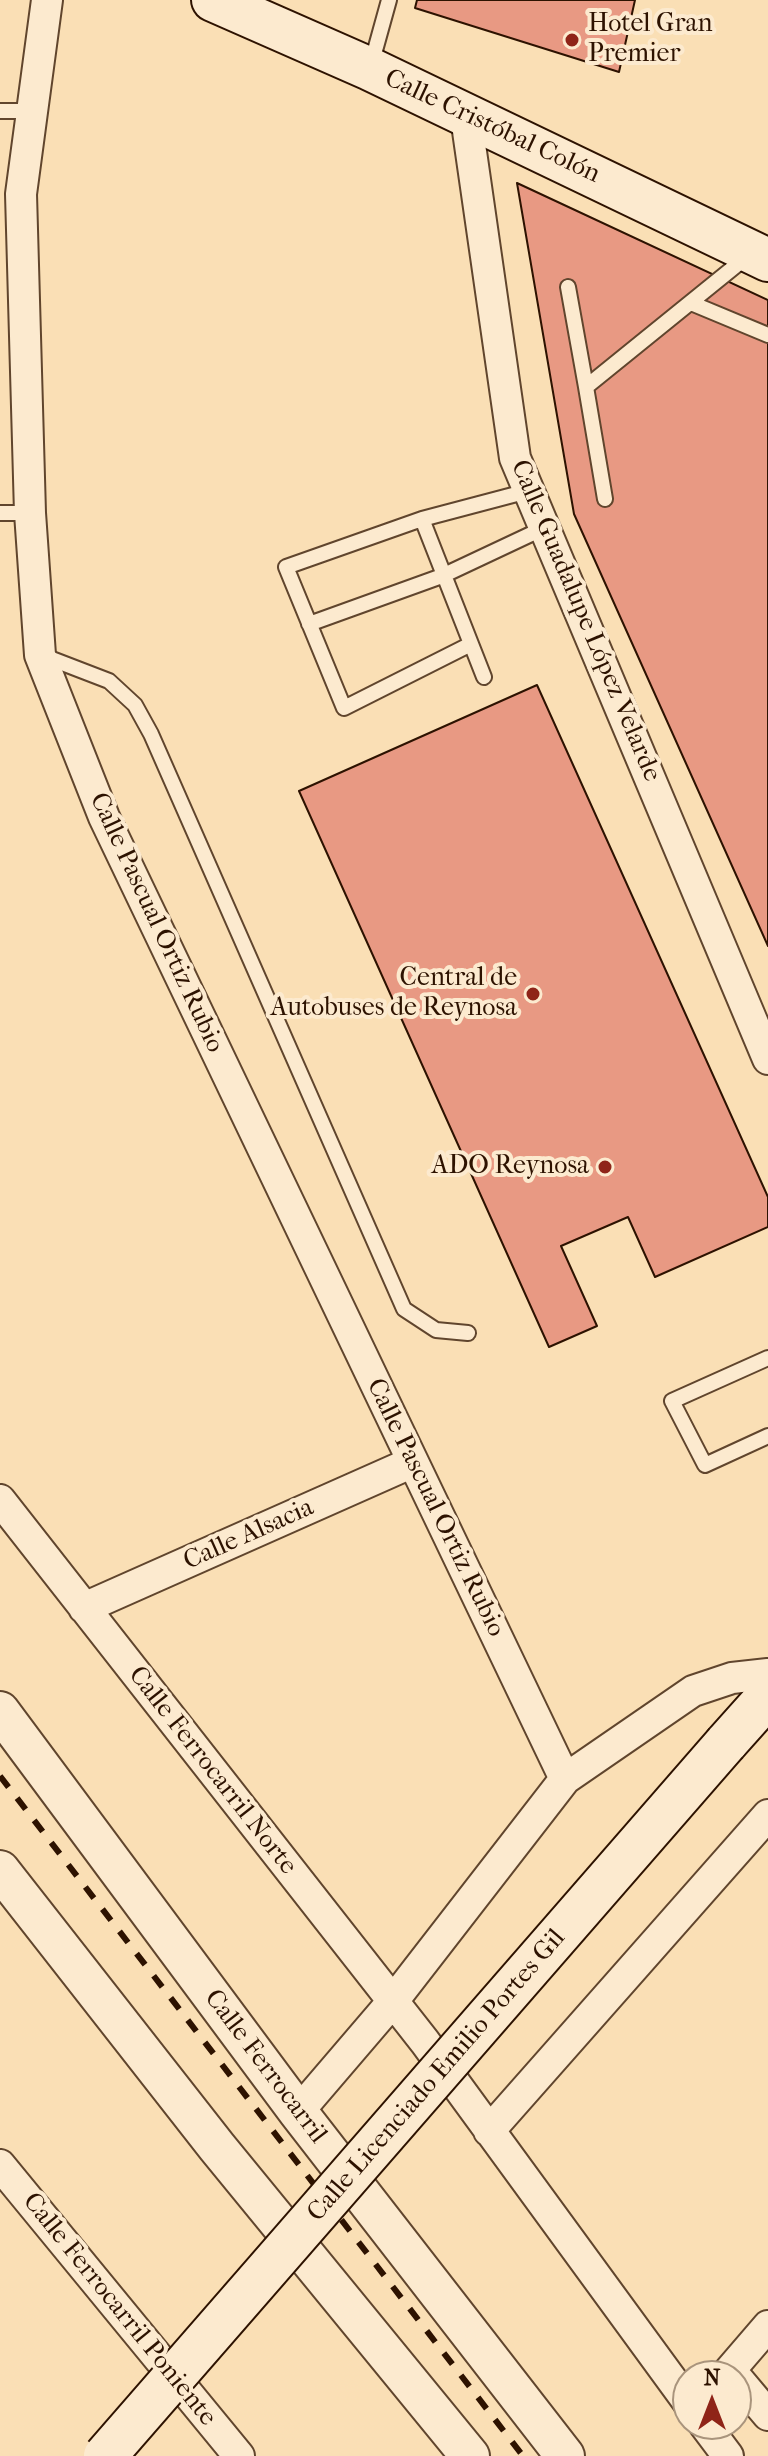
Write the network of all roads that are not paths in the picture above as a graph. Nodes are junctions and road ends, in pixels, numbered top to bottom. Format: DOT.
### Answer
graph roads {
  1 [pos="47,0"];
  2 [pos="213,0"];
  3 [pos="389,0"];
  4 [pos="370,69"];
  5 [pos="0,111"];
  6 [pos="32,111"];
  7 [pos="466,117"];
  8 [pos="760,256"];
  9 [pos="568,287"];
  10 [pos="691,303"];
  11 [pos="768,335"];
  12 [pos="586,387"];
  13 [pos="528,491"];
  14 [pos="605,499"];
  15 [pos="15,513"];
  16 [pos="422,519"];
  17 [pos="544,528"];
  18 [pos="442,576"];
  19 [pos="309,624"];
  20 [pos="471,644"];
  21 [pos="40,655"];
  22 [pos="484,677"];
  23 [pos="768,1059"];
  24 [pos="468,1333"];
  25 [pos="768,1358"];
  26 [pos="768,1436"];
  27 [pos="413,1462"];
  28 [pos="0,1500"];
  29 [pos="84,1608"];
  30 [pos="768,1674"];
  31 [pos="768,1696"];
  32 [pos="0,1711"];
  33 [pos="565,1779"];
  34 [pos="768,1815"];
  35 [pos="0,1870"];
  36 [pos="393,2001"];
  37 [pos="298,2112"];
  38 [pos="489,2131"];
  39 [pos="0,2165"];
  40 [pos="768,2326"];
  41 [pos="743,2360"];
  42 [pos="672,2380"];
  43 [pos="752,2397"];
  44 [pos="768,2415"];
  45 [pos="105,2456"];
  46 [pos="239,2456"];
  47 [pos="470,2456"];
  48 [pos="565,2456"];
  1 -- 6 [label="street, Calle Pascual Ortiz Rubio"];
  2 -- 4 [label="main road, Calle Cristóbal Colón"];
  3 -- 4 [label="lane"];
  4 -- 7 [label="main road, Calle Cristóbal Colón"];
  5 -- 6 [label="lane"];
  6 -- 15 [label="street, Calle Pascual Ortiz Rubio"];
  7 -- 8 [label="main road, Calle Cristóbal Colón"];
  7 -- 13 [label="street, Calle Guadalupe López Velarde"];
  8 -- 10 [label="lane"];
  9 -- 12 [label="lane"];
  10 -- 11 [label="lane"];
  10 -- 12 [label="lane"];
  12 -- 14 [label="lane"];
  13 -- 16 [label="lane"];
  13 -- 17 [label="street, Calle Guadalupe López Velarde"];
  15 -- 21 [label="street, Calle Pascual Ortiz Rubio"];
  16 -- 18 [label="lane"];
  16 -- 19 [label="lane"];
  17 -- 18 [label="lane"];
  17 -- 23 [label="street, Calle Guadalupe López Velarde"];
  18 -- 19 [label="lane"];
  18 -- 20 [label="lane"];
  19 -- 20 [label="lane"];
  20 -- 22 [label="lane"];
  21 -- 24 [label="lane"];
  21 -- 27 [label="street, Calle Pascual Ortiz Rubio"];
  25 -- 26 [label="lane"];
  27 -- 29 [label="street, Calle Alsacia"];
  27 -- 33 [label="street, Calle Pascual Ortiz Rubio"];
  28 -- 29 [label="street, Calle Ferrocarril Norte"];
  29 -- 36 [label="street, Calle Ferrocarril Norte"];
  30 -- 33 [label="street"];
  31 -- 45 [label="main road, Calle Licenciado Emilio Portes Gil, bridge"];
  32 -- 37 [label="street, Calle Ferrocarril"];
  33 -- 36 [label="street"];
  34 -- 38 [label="street"];
  35 -- 47 [label="street"];
  36 -- 37 [label="street"];
  36 -- 38 [label="street, Calle Ferrocarril Norte"];
  37 -- 48 [label="street, Calle Ferrocarril"];
  38 -- 42 [label="street"];
  39 -- 46 [label="street, Calle Ferrocarril Poniente"];
  40 -- 41 [label="street"];
  43 -- 44 [label="street"];
}
